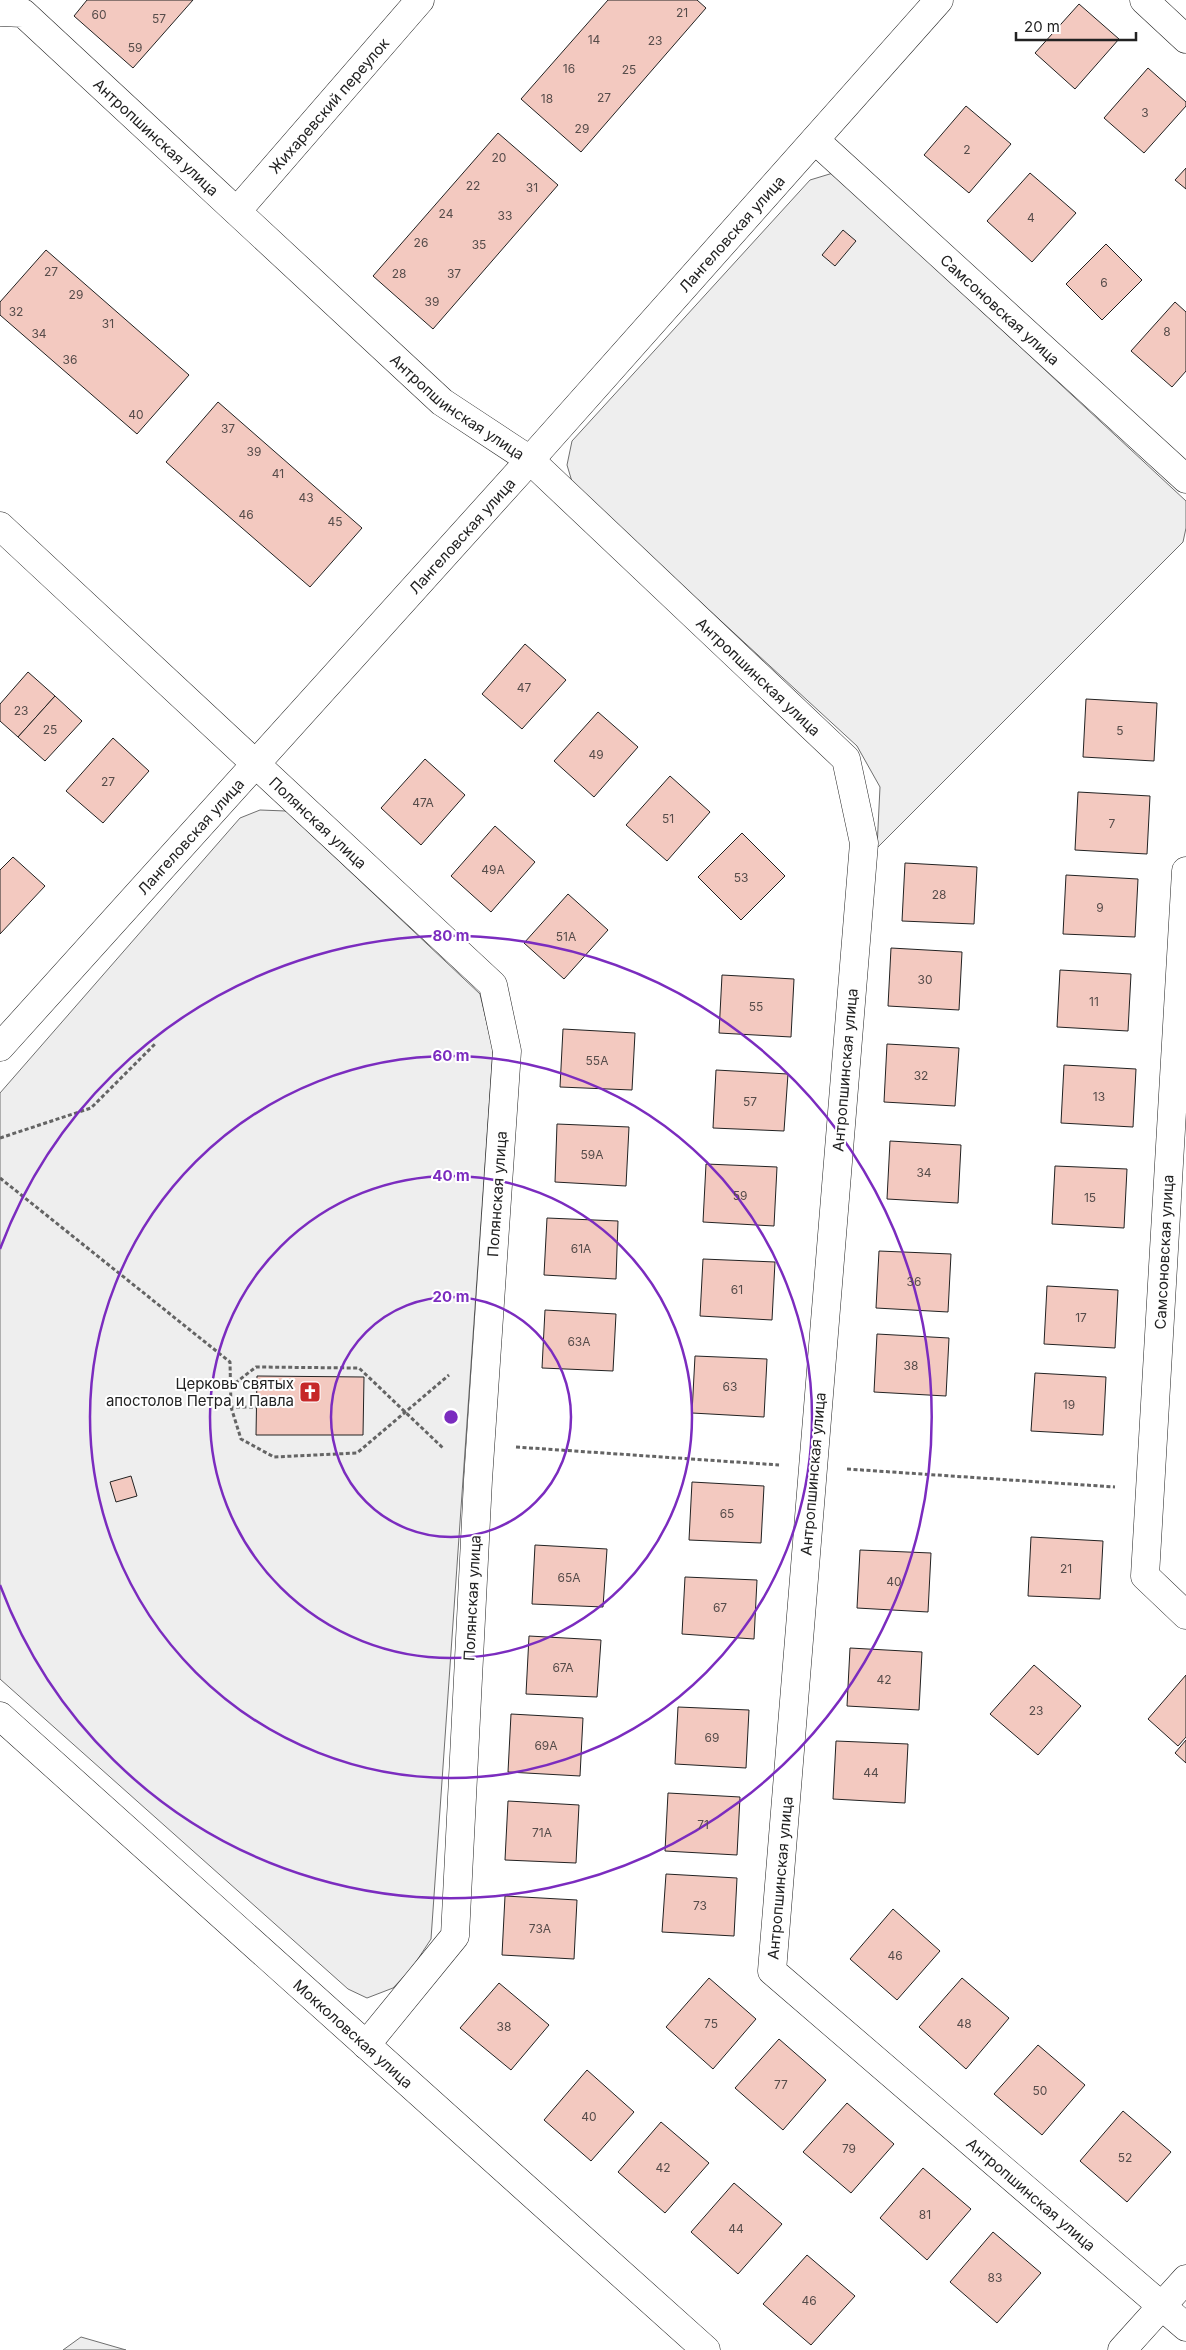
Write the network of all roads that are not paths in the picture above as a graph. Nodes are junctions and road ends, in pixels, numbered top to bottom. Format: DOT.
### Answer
graph roads {
  1 [pos="420,0"];
  2 [pos="939,0"];
  3 [pos="1144,0"];
  4 [pos="10,8"];
  5 [pos="1186,39"];
  6 [pos="815,140"];
  7 [pos="237,211"];
  8 [pos="530,460"];
  9 [pos="1186,479"];
  10 [pos="0,526"];
  11 [pos="254,764"];
  12 [pos="1186,871"];
  13 [pos="0,1046"];
  14 [pos="1186,1615"];
  15 [pos="0,1716"];
  16 [pos="366,2045"];
  17 [pos="1186,2279"];
  18 [pos="1162,2306"];
  19 [pos="1186,2327"];
  20 [pos="706,2350"];
  21 [pos="1122,2350"];
  1 -- 7 [label="street, Жихаревский переулок"];
  2 -- 6 [label="street, Лангеловская улица"];
  3 -- 5 [label="street"];
  4 -- 7 [label="street, Антропшинская улица"];
  6 -- 8 [label="street, Лангеловская улица"];
  6 -- 9 [label="street, Самсоновская улица"];
  7 -- 8 [label="street, Антропшинская улица"];
  8 -- 11 [label="street, Лангеловская улица"];
  8 -- 18 [label="street, Антропшинская улица"];
  10 -- 11 [label="street, Полянская улица"];
  11 -- 13 [label="street, Лангеловская улица"];
  11 -- 16 [label="street, Полянская улица"];
  12 -- 14 [label="street, Самсоновская улица"];
  15 -- 16 [label="street, Мокколовская улица"];
  16 -- 20 [label="street, Мокколовская улица"];
  17 -- 18 [label="street"];
  18 -- 19 [label="street, Антропшинская улица"];
  18 -- 21 [label="street"];
}
